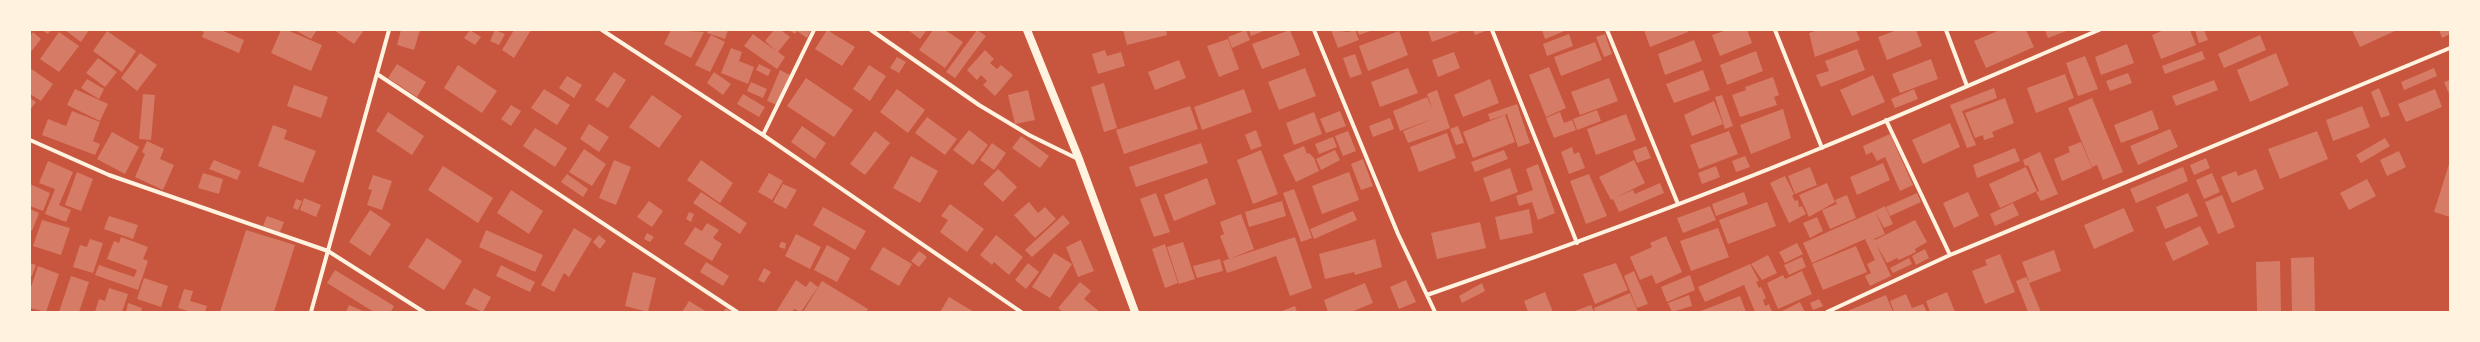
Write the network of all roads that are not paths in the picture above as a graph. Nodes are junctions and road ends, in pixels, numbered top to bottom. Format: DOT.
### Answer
graph roads {
  1 [pos="389,30"];
  2 [pos="602,30"];
  3 [pos="814,30"];
  4 [pos="871,30"];
  5 [pos="1027,30"];
  6 [pos="1314,30"];
  7 [pos="1492,30"];
  8 [pos="1606,30"];
  9 [pos="1775,30"];
  10 [pos="1946,30"];
  11 [pos="2099,30"];
  12 [pos="2450,48"];
  13 [pos="377,74"];
  14 [pos="1967,86"];
  15 [pos="1886,120"];
  16 [pos="763,135"];
  17 [pos="30,140"];
  18 [pos="1822,148"];
  19 [pos="1079,159"];
  20 [pos="1678,204"];
  21 [pos="1577,243"];
  22 [pos="328,251"];
  23 [pos="1950,255"];
  24 [pos="1428,295"];
  25 [pos="311,312"];
  26 [pos="424,312"];
  27 [pos="737,312"];
  28 [pos="1021,312"];
  29 [pos="1135,312"];
  30 [pos="1435,312"];
  31 [pos="1827,312"];
  1 -- 13 [label="street"];
  2 -- 16 [label="street"];
  3 -- 16 [label="street"];
  4 -- 19 [label="street"];
  5 -- 19 [label="main road"];
  6 -- 24 [label="street"];
  7 -- 21 [label="street"];
  8 -- 20 [label="street"];
  9 -- 18 [label="street"];
  10 -- 14 [label="street"];
  11 -- 14 [label="street"];
  12 -- 23 [label="street"];
  13 -- 22 [label="street"];
  13 -- 27 [label="street"];
  14 -- 15 [label="street"];
  15 -- 18 [label="street"];
  15 -- 23 [label="street"];
  16 -- 28 [label="street"];
  17 -- 22 [label="street"];
  18 -- 20 [label="street"];
  19 -- 29 [label="main road"];
  20 -- 21 [label="street"];
  21 -- 24 [label="street"];
  22 -- 25 [label="street"];
  22 -- 26 [label="street"];
  23 -- 31 [label="street"];
  24 -- 30 [label="street"];
}
